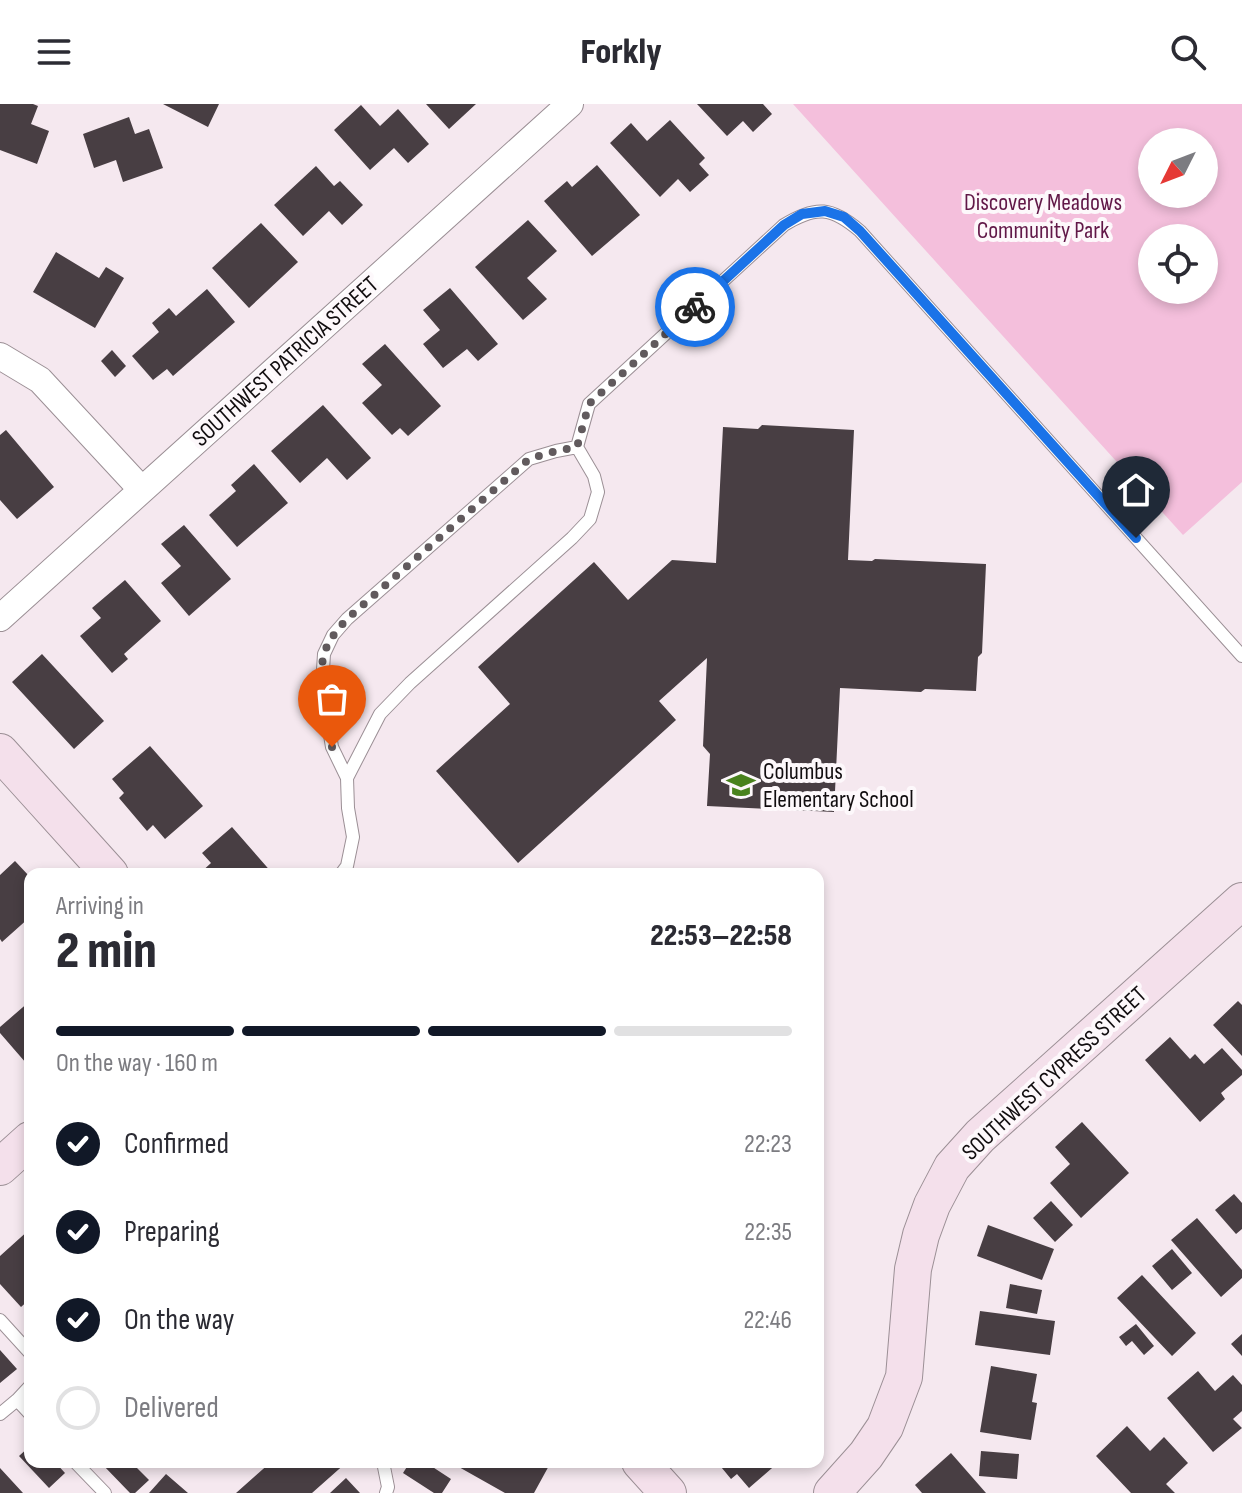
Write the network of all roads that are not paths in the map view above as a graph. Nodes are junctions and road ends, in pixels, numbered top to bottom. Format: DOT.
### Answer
graph roads {
  1 [pos="570,104"];
  2 [pos="0,356"];
  3 [pos="577,447"];
  4 [pos="142,490"];
  5 [pos="0,618"];
  6 [pos="1242,656"];
  7 [pos="0,752"];
  8 [pos="347,778"];
  9 [pos="105,868"];
  10 [pos="346,868"];
  11 [pos="1242,901"];
  12 [pos="24,1145"];
  13 [pos="0,1167"];
  14 [pos="0,1320"];
  15 [pos="24,1346"];
  16 [pos="24,1392"];
  17 [pos="17,1400"];
  18 [pos="24,1408"];
  19 [pos="0,1414"];
  20 [pos="81,1468"];
  21 [pos="385,1468"];
  22 [pos="645,1468"];
  23 [pos="391,1491"];
  24 [pos="105,1493"];
  25 [pos="668,1493"];
  26 [pos="832,1493"];
  1 -- 4 [label="street, SOUTHWEST PATRICIA STREET"];
  2 -- 4 [label="street"];
  3 -- 6 [label="lane"];
  3 -- 8 [label="lane"];
  3 -- 8 [label="lane"];
  4 -- 5 [label="street, SOUTHWEST PATRICIA STREET"];
  7 -- 9 [label="main road"];
  8 -- 10 [label="lane"];
  11 -- 26 [label="main road, SOUTHWEST CYPRESS STREET"];
  12 -- 13 [label="main road"];
  14 -- 15 [label="lane"];
  16 -- 17 [label="lane"];
  17 -- 18 [label="lane"];
  17 -- 19 [label="lane"];
  20 -- 24 [label="lane"];
  21 -- 23 [label="lane"];
  22 -- 25 [label="main road"];
}
